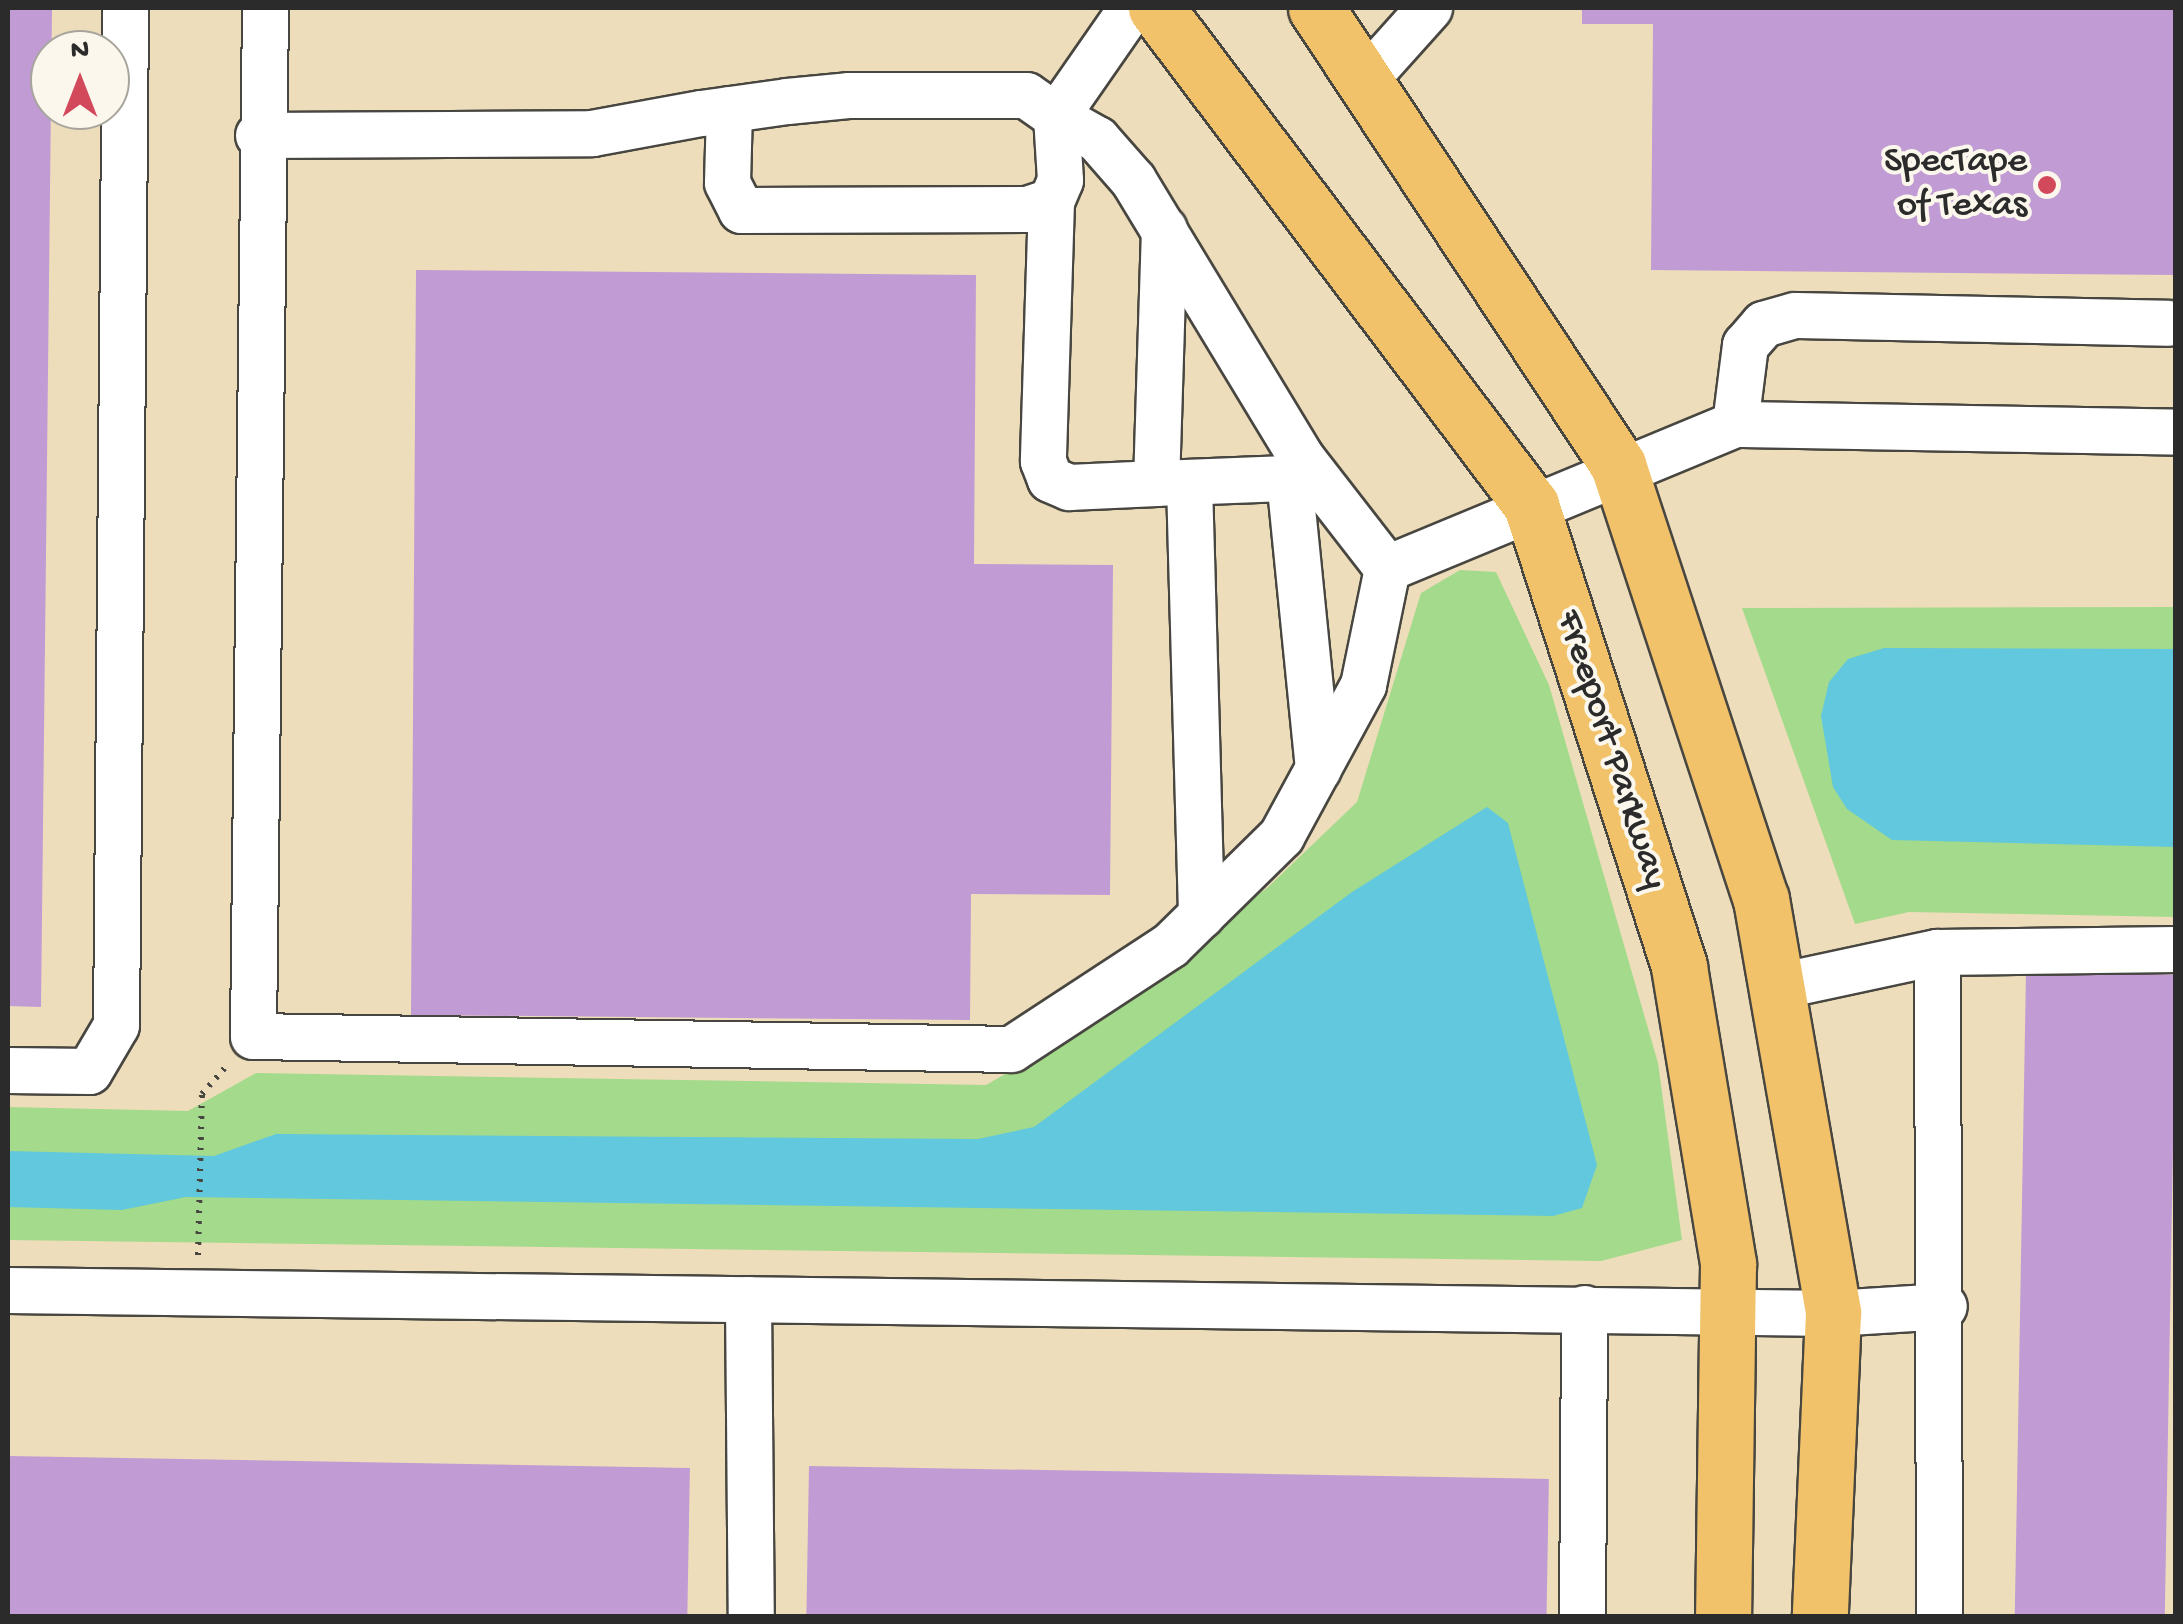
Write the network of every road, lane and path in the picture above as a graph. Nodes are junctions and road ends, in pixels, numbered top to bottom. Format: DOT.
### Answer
graph roads {
  1 [pos="125,8"];
  2 [pos="265,8"];
  3 [pos="1130,8"];
  4 [pos="1156,8"];
  5 [pos="1316,8"];
  6 [pos="1429,8"];
  7 [pos="1367,77"];
  8 [pos="729,110"];
  9 [pos="1056,116"];
  10 [pos="258,135"];
  11 [pos="1051,201"];
  12 [pos="1164,229"];
  13 [pos="2168,322"];
  14 [pos="1735,424"];
  15 [pos="2176,432"];
  16 [pos="1618,466"];
  17 [pos="1302,478"];
  18 [pos="1172,483"];
  19 [pos="1532,506"];
  20 [pos="1387,568"];
  21 [pos="1318,769"];
  22 [pos="1201,915"];
  23 [pos="2176,949"];
  24 [pos="1937,952"];
  25 [pos="1778,986"];
  26 [pos="8,1070"];
  27 [pos="202,1094"];
  28 [pos="199,1248"];
  29 [pos="8,1290"];
  30 [pos="748,1299"];
  31 [pos="1944,1306"];
  32 [pos="1584,1308"];
  33 [pos="1727,1310"];
  34 [pos="1832,1314"];
  35 [pos="751,1616"];
  36 [pos="1582,1616"];
  37 [pos="1723,1616"];
  38 [pos="1820,1616"];
  39 [pos="1939,1616"];
  1 -- 26 [label="street"];
  2 -- 10 [label="street"];
  3 -- 9 [label="street"];
  4 -- 19 [label="main road, Freeport Parkway"];
  5 -- 7 [label="main road"];
  6 -- 7 [label="street"];
  7 -- 16 [label="main road"];
  8 -- 9 [label="street"];
  8 -- 10 [label="street"];
  8 -- 11 [label="street"];
  9 -- 11 [label="street"];
  9 -- 12 [label="street"];
  10 -- 22 [label="street"];
  11 -- 18 [label="street"];
  12 -- 17 [label="street"];
  12 -- 18 [label="street"];
  13 -- 14 [label="street"];
  14 -- 15 [label="street"];
  14 -- 16 [label="street"];
  16 -- 19 [label="street"];
  16 -- 25 [label="main road"];
  17 -- 18 [label="street"];
  17 -- 20 [label="street"];
  17 -- 21 [label="street"];
  18 -- 22 [label="street"];
  19 -- 20 [label="street"];
  19 -- 33 [label="main road, Freeport Parkway"];
  20 -- 21 [label="street"];
  21 -- 22 [label="street"];
  23 -- 24 [label="street"];
  24 -- 25 [label="street"];
  24 -- 31 [label="street"];
  25 -- 34 [label="main road"];
  27 -- 28 [label="path"];
  29 -- 30 [label="street"];
  30 -- 32 [label="street"];
  30 -- 35 [label="street"];
  31 -- 34 [label="street"];
  31 -- 39 [label="street"];
  32 -- 33 [label="street"];
  32 -- 36 [label="street"];
  33 -- 34 [label="street"];
  33 -- 37 [label="main road, Freeport Parkway"];
  34 -- 38 [label="main road"];
}
